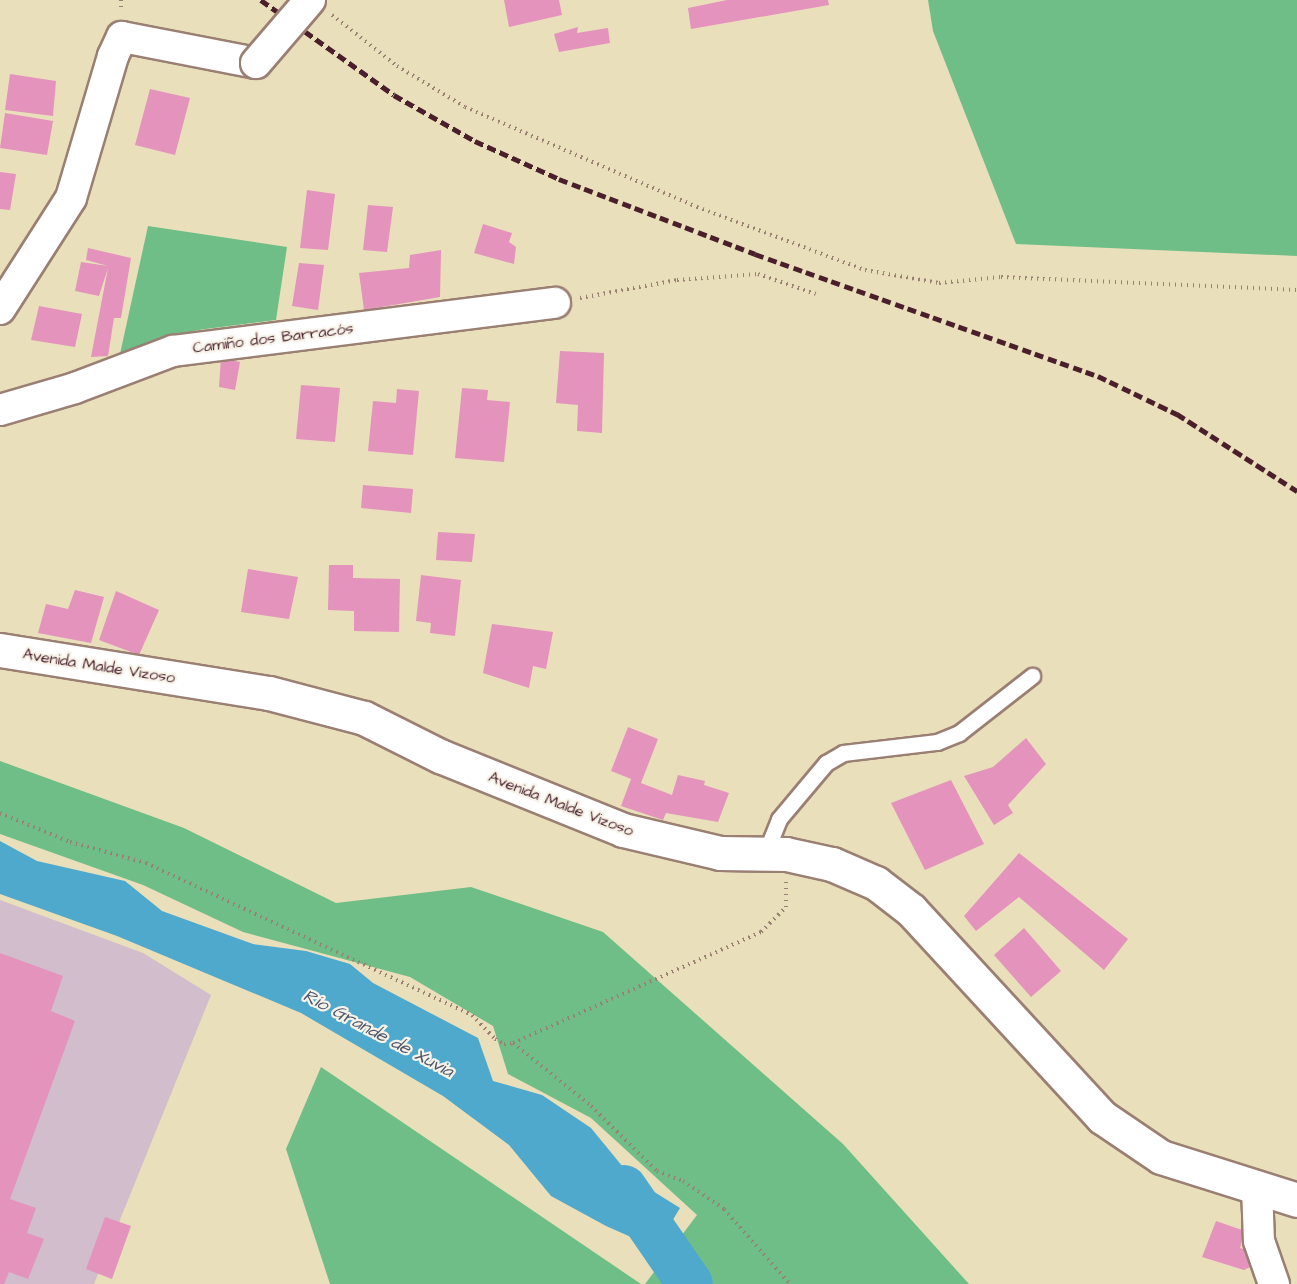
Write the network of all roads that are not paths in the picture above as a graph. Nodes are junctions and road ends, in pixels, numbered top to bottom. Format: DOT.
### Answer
graph roads {
  1 [pos="316,3"];
  2 [pos="555,303"];
  3 [pos="0,309"];
  4 [pos="0,410"];
  5 [pos="0,650"];
  6 [pos="1032,676"];
  7 [pos="776,854"];
  8 [pos="1257,1187"];
  9 [pos="1297,1200"];
  10 [pos="1274,1284"];
  1 -- 3 [label="street, bridge"];
  2 -- 4 [label="street, Camiño dos Barracós"];
  5 -- 7 [label="street, Avenida Malde Vizoso"];
  6 -- 7 [label="lane"];
  7 -- 8 [label="street, Avenida Malde Vizoso"];
  8 -- 9 [label="street, Avenida Malde Vizoso"];
  8 -- 10 [label="street"];
}
